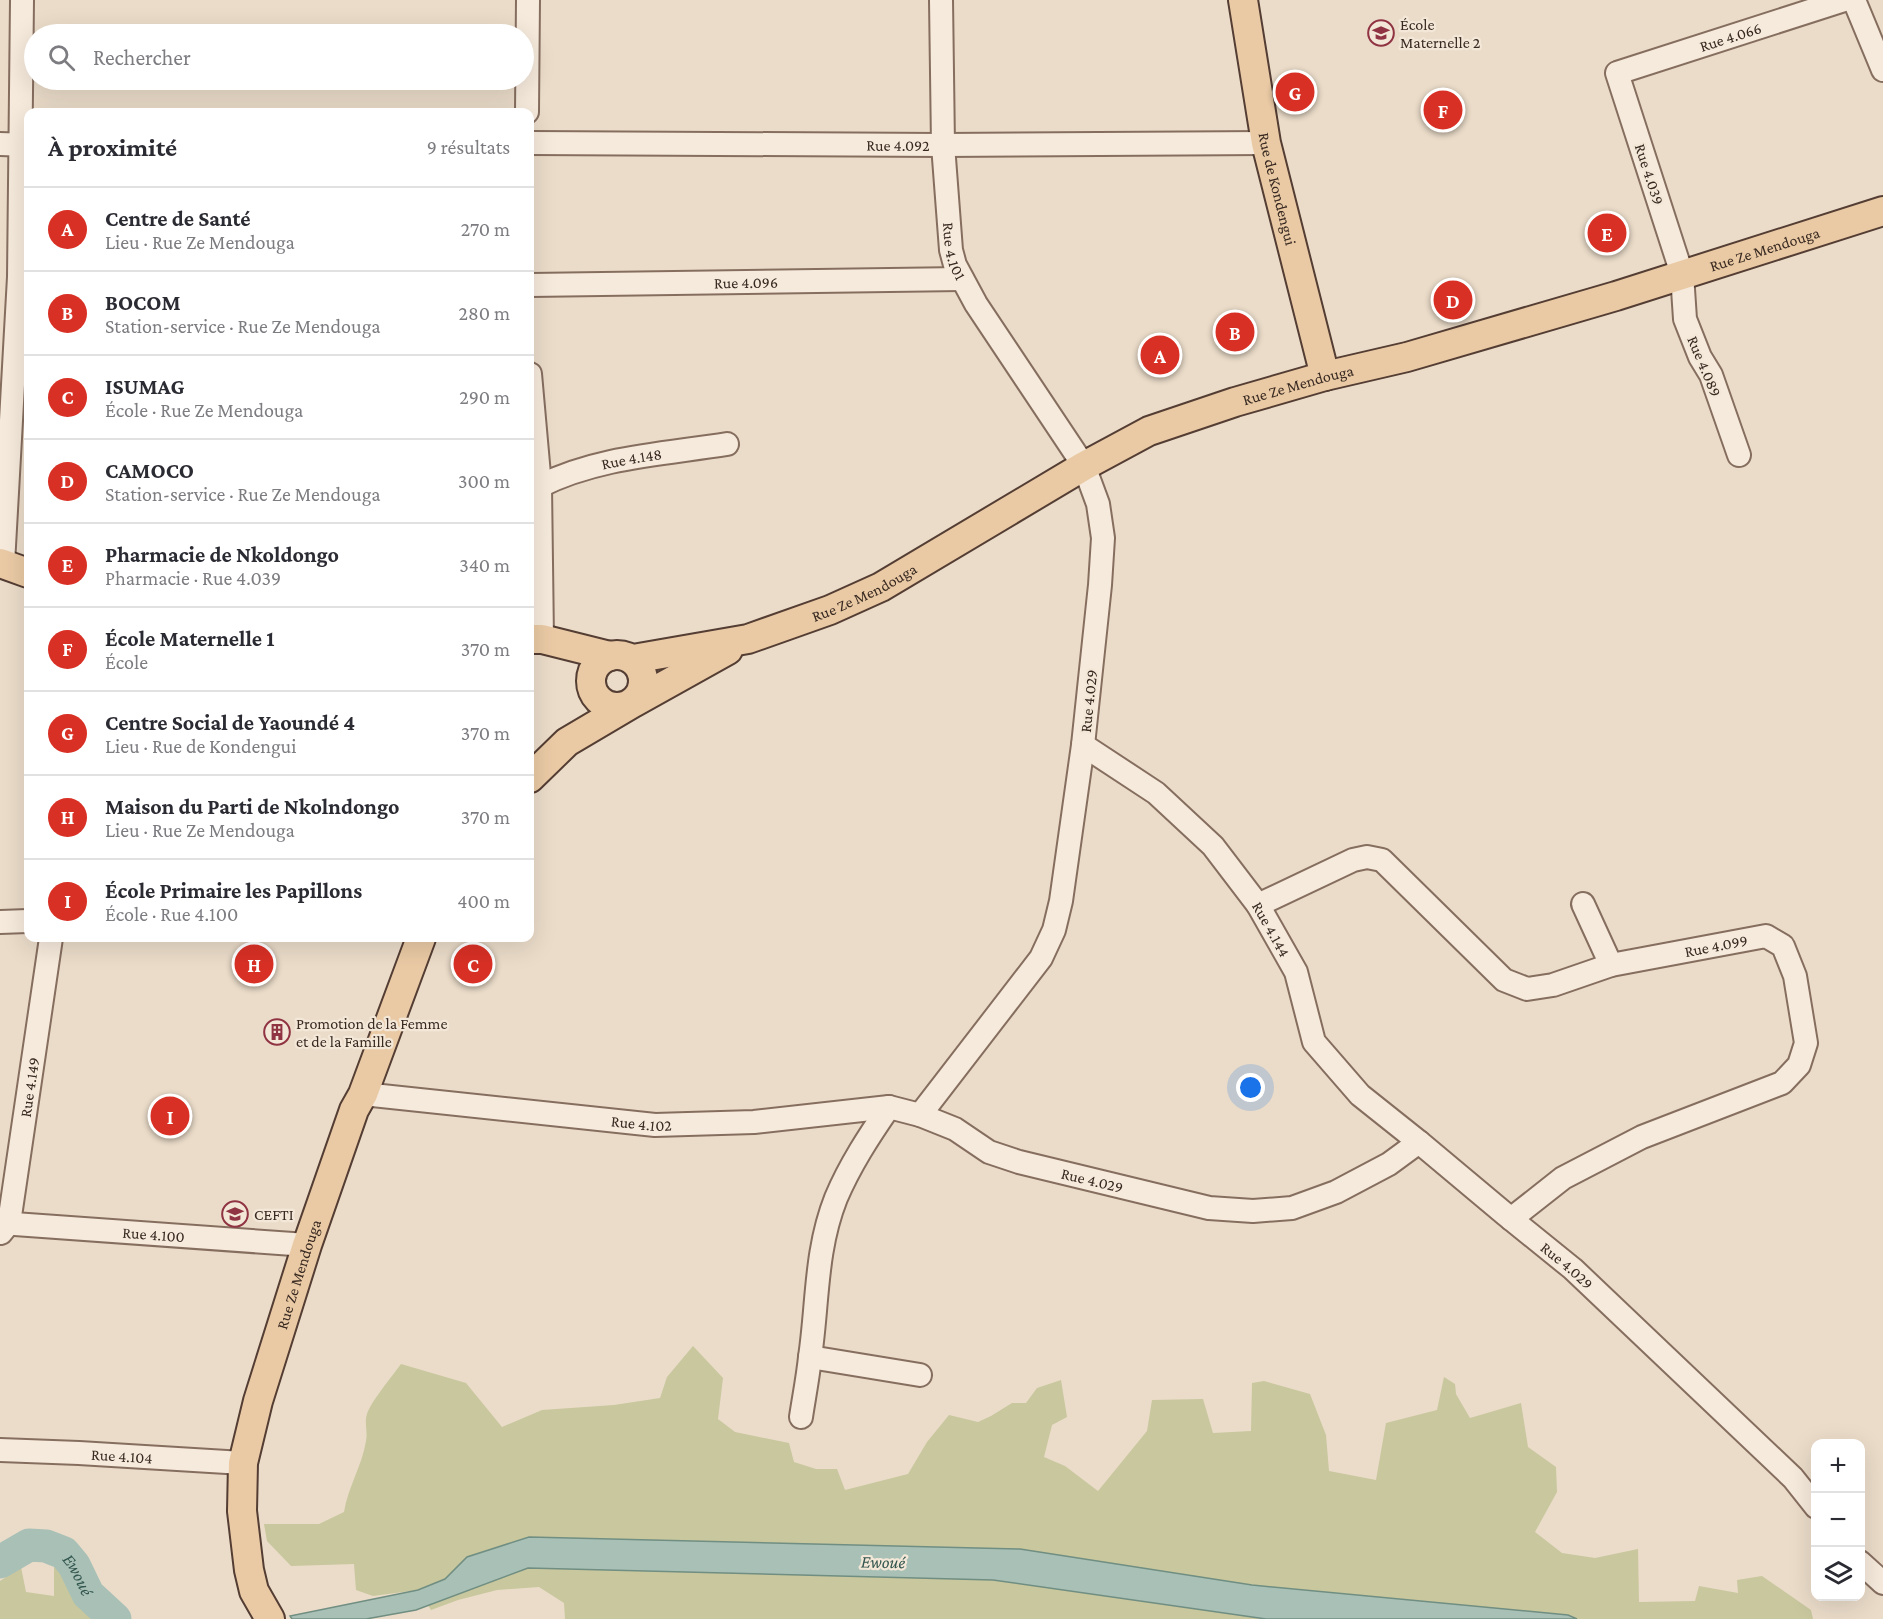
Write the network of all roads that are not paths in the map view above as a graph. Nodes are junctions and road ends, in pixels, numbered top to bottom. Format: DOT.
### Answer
graph roads {
  1 [pos="22,0"];
  2 [pos="528,0"];
  3 [pos="942,0"];
  4 [pos="1243,0"];
  5 [pos="1844,0"];
  6 [pos="1854,0"];
  7 [pos="528,24"];
  8 [pos="1883,70"];
  9 [pos="1617,73"];
  10 [pos="527,90"];
  11 [pos="527,108"];
  12 [pos="534,143"];
  13 [pos="1266,143"];
  14 [pos="17,144"];
  15 [pos="943,145"];
  16 [pos="1883,211"];
  17 [pos="1682,274"];
  18 [pos="16,277"];
  19 [pos="962,279"];
  20 [pos="534,285"];
  21 [pos="1325,376"];
  22 [pos="534,419"];
  23 [pos="727,444"];
  24 [pos="1739,455"];
  25 [pos="1084,466"];
  26 [pos="540,486"];
  27 [pos="10,567"];
  28 [pos="539,639"];
  29 [pos="748,639"];
  30 [pos="607,667"];
  31 [pos="633,703"];
  32 [pos="567,742"];
  33 [pos="1083,745"];
  34 [pos="534,774"];
  35 [pos="1583,904"];
  36 [pos="1258,905"];
  37 [pos="24,921"];
  38 [pos="0,922"];
  39 [pos="50,942"];
  40 [pos="420,942"];
  41 [pos="1611,965"];
  42 [pos="363,1094"];
  43 [pos="889,1107"];
  44 [pos="920,1115"];
  45 [pos="1419,1142"];
  46 [pos="1512,1219"];
  47 [pos="3,1227"];
  48 [pos="307,1245"];
  49 [pos="810,1357"];
  50 [pos="920,1375"];
  51 [pos="801,1417"];
  52 [pos="0,1450"];
  53 [pos="243,1463"];
  54 [pos="1811,1502"];
  55 [pos="1865,1566"];
  56 [pos="1883,1582"];
  57 [pos="266,1612"];
  1 -- 14 [label="street"];
  2 -- 7 [label="street"];
  3 -- 15 [label="street, Rue 4.101"];
  4 -- 13 [label="main road, Rue de Kondengui"];
  5 -- 9 [label="street, Rue 4.066"];
  6 -- 8 [label="street"];
  9 -- 17 [label="street, Rue 4.039"];
  10 -- 11 [label="street"];
  12 -- 15 [label="street, Rue 4.092"];
  13 -- 15 [label="street, Rue 4.092"];
  13 -- 21 [label="main road, Rue de Kondengui"];
  14 -- 18 [label="street"];
  15 -- 19 [label="street, Rue 4.101"];
  16 -- 17 [label="main road, Rue Ze Mendouga"];
  17 -- 21 [label="main road, Rue Ze Mendouga"];
  17 -- 24 [label="street, Rue 4.089"];
  18 -- 27 [label="street"];
  19 -- 20 [label="street, Rue 4.096"];
  19 -- 25 [label="street, Rue 4.101"];
  21 -- 25 [label="main road, Rue Ze Mendouga"];
  22 -- 26 [label="street"];
  23 -- 26 [label="street, Rue 4.148"];
  25 -- 29 [label="main road, Rue Ze Mendouga"];
  25 -- 33 [label="street, Rue 4.029"];
  26 -- 28 [label="street"];
  28 -- 30 [label="main road"];
  29 -- 30 [label="main road, Rue Ze Mendouga"];
  29 -- 31 [label="main road, Rue Ze Mendouga"];
  30 -- 31 [label="main road"];
  30 -- 31 [label="main road"];
  30 -- 32 [label="main road, Rue Ze Mendouga"];
  31 -- 32 [label="main road, Rue Ze Mendouga"];
  32 -- 34 [label="main road, Rue Ze Mendouga"];
  33 -- 36 [label="street, Rue 4.144"];
  33 -- 44 [label="street, Rue 4.029"];
  35 -- 41 [label="street"];
  36 -- 41 [label="street, Rue 4.099"];
  36 -- 45 [label="street, Rue 4.144"];
  37 -- 38 [label="street"];
  39 -- 47 [label="street, Rue 4.149"];
  40 -- 42 [label="main road, Rue Ze Mendouga"];
  41 -- 46 [label="street, Rue 4.099"];
  42 -- 43 [label="street, Rue 4.102"];
  42 -- 48 [label="main road, Rue Ze Mendouga"];
  43 -- 44 [label="street, Rue 4.102"];
  43 -- 49 [label="street"];
  44 -- 45 [label="street, Rue 4.029"];
  45 -- 46 [label="street, Rue 4.029"];
  46 -- 54 [label="street, Rue 4.029"];
  47 -- 48 [label="street, Rue 4.100"];
  48 -- 53 [label="main road, Rue Ze Mendouga"];
  49 -- 50 [label="street"];
  49 -- 51 [label="street"];
  52 -- 53 [label="street, Rue 4.104"];
  53 -- 57 [label="main road, Rue Ze Mendouga"];
  55 -- 56 [label="street"];
}
